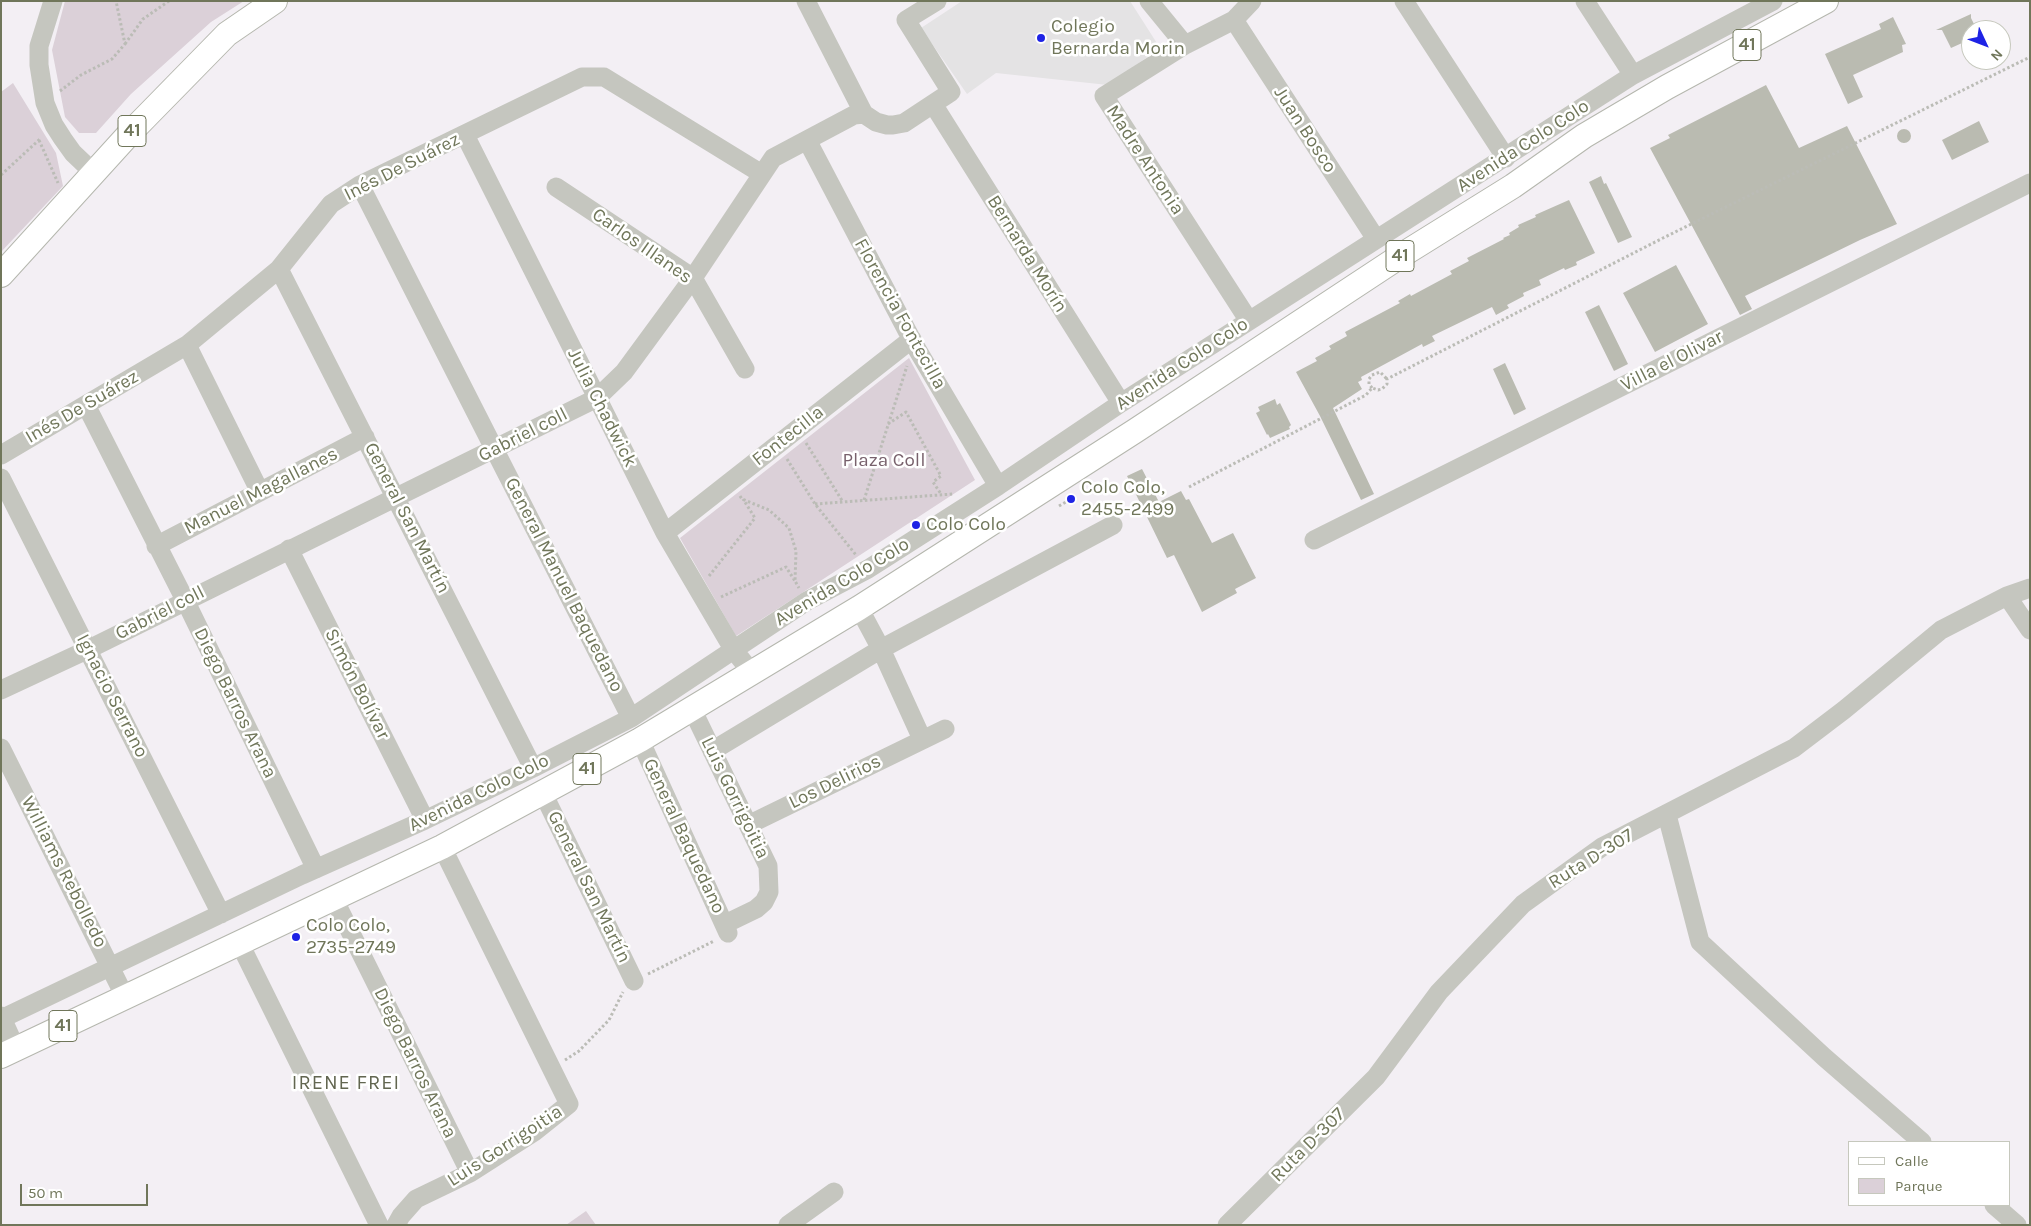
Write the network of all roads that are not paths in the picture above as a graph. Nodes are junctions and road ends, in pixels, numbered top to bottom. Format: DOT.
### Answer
graph roads {
  1 [pos="52,1"];
  2 [pos="275,1"];
  3 [pos="806,1"];
  4 [pos="937,1"];
  5 [pos="1149,1"];
  6 [pos="1252,1"];
  7 [pos="1404,1"];
  8 [pos="1585,1"];
  9 [pos="1826,1"];
  10 [pos="1842,1"];
  11 [pos="1767,3"];
  12 [pos="1234,20"];
  13 [pos="1186,45"];
  14 [pos="1633,75"];
  15 [pos="1667,87"];
  16 [pos="933,104"];
  17 [pos="864,114"];
  18 [pos="466,135"];
  19 [pos="807,140"];
  20 [pos="1506,158"];
  21 [pos="94,173"];
  22 [pos="762,174"];
  23 [pos="2030,183"];
  24 [pos="360,184"];
  25 [pos="556,187"];
  26 [pos="1376,239"];
  27 [pos="279,269"];
  28 [pos="1,274"];
  29 [pos="693,278"];
  30 [pos="1249,321"];
  31 [pos="913,341"];
  32 [pos="187,345"];
  33 [pos="745,369"];
  34 [pos="597,398"];
  35 [pos="1121,403"];
  36 [pos="86,405"];
  37 [pos="365,437"];
  38 [pos="496,449"];
  39 [pos="1,455"];
  40 [pos="1,478"];
  41 [pos="990,490"];
  42 [pos="260,492"];
  43 [pos="397,497"];
  44 [pos="1026,500"];
  45 [pos="1113,525"];
  46 [pos="665,533"];
  47 [pos="1314,540"];
  48 [pos="156,546"];
  49 [pos="289,549"];
  50 [pos="2030,588"];
  51 [pos="2006,596"];
  52 [pos="185,600"];
  53 [pos="859,608"];
  54 [pos="2030,630"];
  55 [pos="89,649"];
  56 [pos="732,649"];
  57 [pos="881,649"];
  58 [pos="752,673"];
  59 [pos="1,690"];
  60 [pos="692,709"];
  61 [pos="631,718"];
  62 [pos="944,729"];
  63 [pos="922,739"];
  64 [pos="640,740"];
  65 [pos="1,748"];
  66 [pos="712,751"];
  67 [pos="533,768"];
  68 [pos="543,792"];
  69 [pos="1667,815"];
  70 [pos="425,820"];
  71 [pos="748,824"];
  72 [pos="442,847"];
  73 [pos="316,869"];
  74 [pos="334,899"];
  75 [pos="221,914"];
  76 [pos="727,929"];
  77 [pos="240,944"];
  78 [pos="111,967"];
  79 [pos="634,980"];
  80 [pos="125,997"];
  81 [pos="2,1018"];
  82 [pos="8,1052"];
  83 [pos="1921,1141"];
  84 [pos="470,1173"];
  85 [pos="834,1192"];
  86 [pos="1995,1206"];
  87 [pos="379,1225"];
  88 [pos="396,1225"];
  89 [pos="788,1225"];
  90 [pos="1227,1225"];
  91 [pos="2017,1225"];
  1 -- 21 [label="street"];
  2 -- 21 [label="main road, 41"];
  3 -- 17 [label="street"];
  4 -- 16 [label="street"];
  5 -- 13 [label="street"];
  6 -- 12 [label="street, Madre Antonia"];
  7 -- 20 [label="street"];
  8 -- 14 [label="street"];
  9 -- 15 [label="main road, 41"];
  10 -- 15 [label="main road"];
  11 -- 14 [label="street, Avenida Colo Colo"];
  12 -- 13 [label="street, Madre Antonia"];
  12 -- 26 [label="street, Juan Bosco"];
  13 -- 30 [label="street, Madre Antonia"];
  14 -- 20 [label="street, Avenida Colo Colo"];
  15 -- 44 [label="main road, Avenida Colo Colo / 41"];
  16 -- 17 [label="street"];
  16 -- 35 [label="street, Bernarda Morín"];
  17 -- 19 [label="street, Gabriel coll"];
  18 -- 22 [label="street, Inés De Suárez"];
  18 -- 24 [label="street, Inés De Suárez"];
  18 -- 34 [label="street, Julia Chadwick"];
  19 -- 22 [label="street, Gabriel coll"];
  19 -- 31 [label="street, Florencia Fontecilla"];
  20 -- 26 [label="street, Avenida Colo Colo"];
  21 -- 28 [label="main road, 41"];
  22 -- 29 [label="street, Gabriel coll"];
  23 -- 47 [label="street, Villa el Olivar"];
  24 -- 27 [label="street, Inés De Suárez"];
  24 -- 38 [label="street, General Manuel Baquedano"];
  25 -- 29 [label="street, Carlos Illanes"];
  26 -- 30 [label="street, Avenida Colo Colo"];
  27 -- 32 [label="street, Inés De Suárez"];
  27 -- 37 [label="street, General San Martín"];
  29 -- 33 [label="street, Carlos Illanes"];
  29 -- 34 [label="street, Gabriel coll"];
  30 -- 35 [label="street, Avenida Colo Colo"];
  31 -- 41 [label="street, Florencia Fontecilla"];
  31 -- 46 [label="street, Fontecilla"];
  32 -- 36 [label="street, Inés De Suárez"];
  32 -- 42 [label="street"];
  34 -- 38 [label="street, Gabriel coll"];
  34 -- 46 [label="street, Julia Chadwick"];
  35 -- 41 [label="street, Avenida Colo Colo"];
  36 -- 39 [label="street, Inés De Suárez"];
  36 -- 48 [label="street, Diego Barros Arana"];
  37 -- 42 [label="street, Manuel Magallanes"];
  37 -- 43 [label="street, General San Martín"];
  38 -- 43 [label="street, Gabriel coll"];
  38 -- 61 [label="street, General Manuel Baquedano"];
  40 -- 55 [label="street, Ignacio Serrano"];
  41 -- 44 [label="street"];
  41 -- 56 [label="street, Avenida Colo Colo"];
  42 -- 48 [label="street, Manuel Magallanes"];
  43 -- 49 [label="street, Gabriel coll"];
  43 -- 67 [label="street, General San Martín"];
  44 -- 53 [label="main road, Avenida Colo Colo / 41"];
  45 -- 57 [label="street"];
  46 -- 56 [label="street, Julia Chadwick"];
  48 -- 52 [label="street, Diego Barros Arana"];
  49 -- 52 [label="street, Gabriel coll"];
  49 -- 70 [label="street, Simón Bolívar"];
  50 -- 51 [label="street, Ruta D-307"];
  51 -- 54 [label="street"];
  51 -- 69 [label="street, Ruta D-307"];
  52 -- 55 [label="street, Gabriel coll"];
  52 -- 73 [label="street, Diego Barros Arana"];
  53 -- 57 [label="street"];
  53 -- 58 [label="main road, Avenida Colo Colo / 41"];
  55 -- 59 [label="street, Gabriel coll"];
  55 -- 75 [label="street, Ignacio Serrano"];
  56 -- 58 [label="street, Julia Chadwick"];
  56 -- 61 [label="street, Avenida Colo Colo"];
  57 -- 63 [label="street"];
  57 -- 66 [label="street"];
  58 -- 60 [label="main road, Avenida Colo Colo / 41"];
  60 -- 64 [label="main road, Avenida Colo Colo / 41"];
  60 -- 66 [label="street, Luis Gorrigoitia"];
  61 -- 67 [label="street, Avenida Colo Colo"];
  62 -- 63 [label="street, Los Delirios"];
  63 -- 71 [label="street, Los Delirios"];
  64 -- 68 [label="main road, Avenida Colo Colo / 41"];
  64 -- 76 [label="street, General Baquedano"];
  65 -- 78 [label="street, Williams Rebolledo"];
  66 -- 71 [label="street, Luis Gorrigoitia"];
  67 -- 70 [label="street, Avenida Colo Colo"];
  68 -- 72 [label="main road, Avenida Colo Colo / 41"];
  68 -- 79 [label="street, General San Martín"];
  69 -- 83 [label="street"];
  69 -- 90 [label="street, Ruta D-307"];
  70 -- 73 [label="street, Avenida Colo Colo"];
  71 -- 76 [label="street, Luis Gorrigoitia"];
  72 -- 74 [label="main road, Avenida Colo Colo / 41"];
  72 -- 84 [label="street, Luis Gorrigoitia"];
  73 -- 75 [label="street, Avenida Colo Colo"];
  74 -- 77 [label="main road, Avenida Colo Colo / 41"];
  74 -- 84 [label="street, Diego Barros Arana"];
  75 -- 78 [label="street, Avenida Colo Colo"];
  77 -- 80 [label="main road, Avenida Colo Colo / 41"];
  77 -- 87 [label="street"];
  78 -- 80 [label="street, Williams Rebolledo"];
  78 -- 81 [label="street, Avenida Colo Colo"];
  80 -- 82 [label="main road, Avenida Colo Colo / 41"];
  81 -- 82 [label="street"];
  84 -- 88 [label="street, Luis Gorrigoitia"];
  85 -- 89 [label="street"];
  86 -- 91 [label="street"];
}
